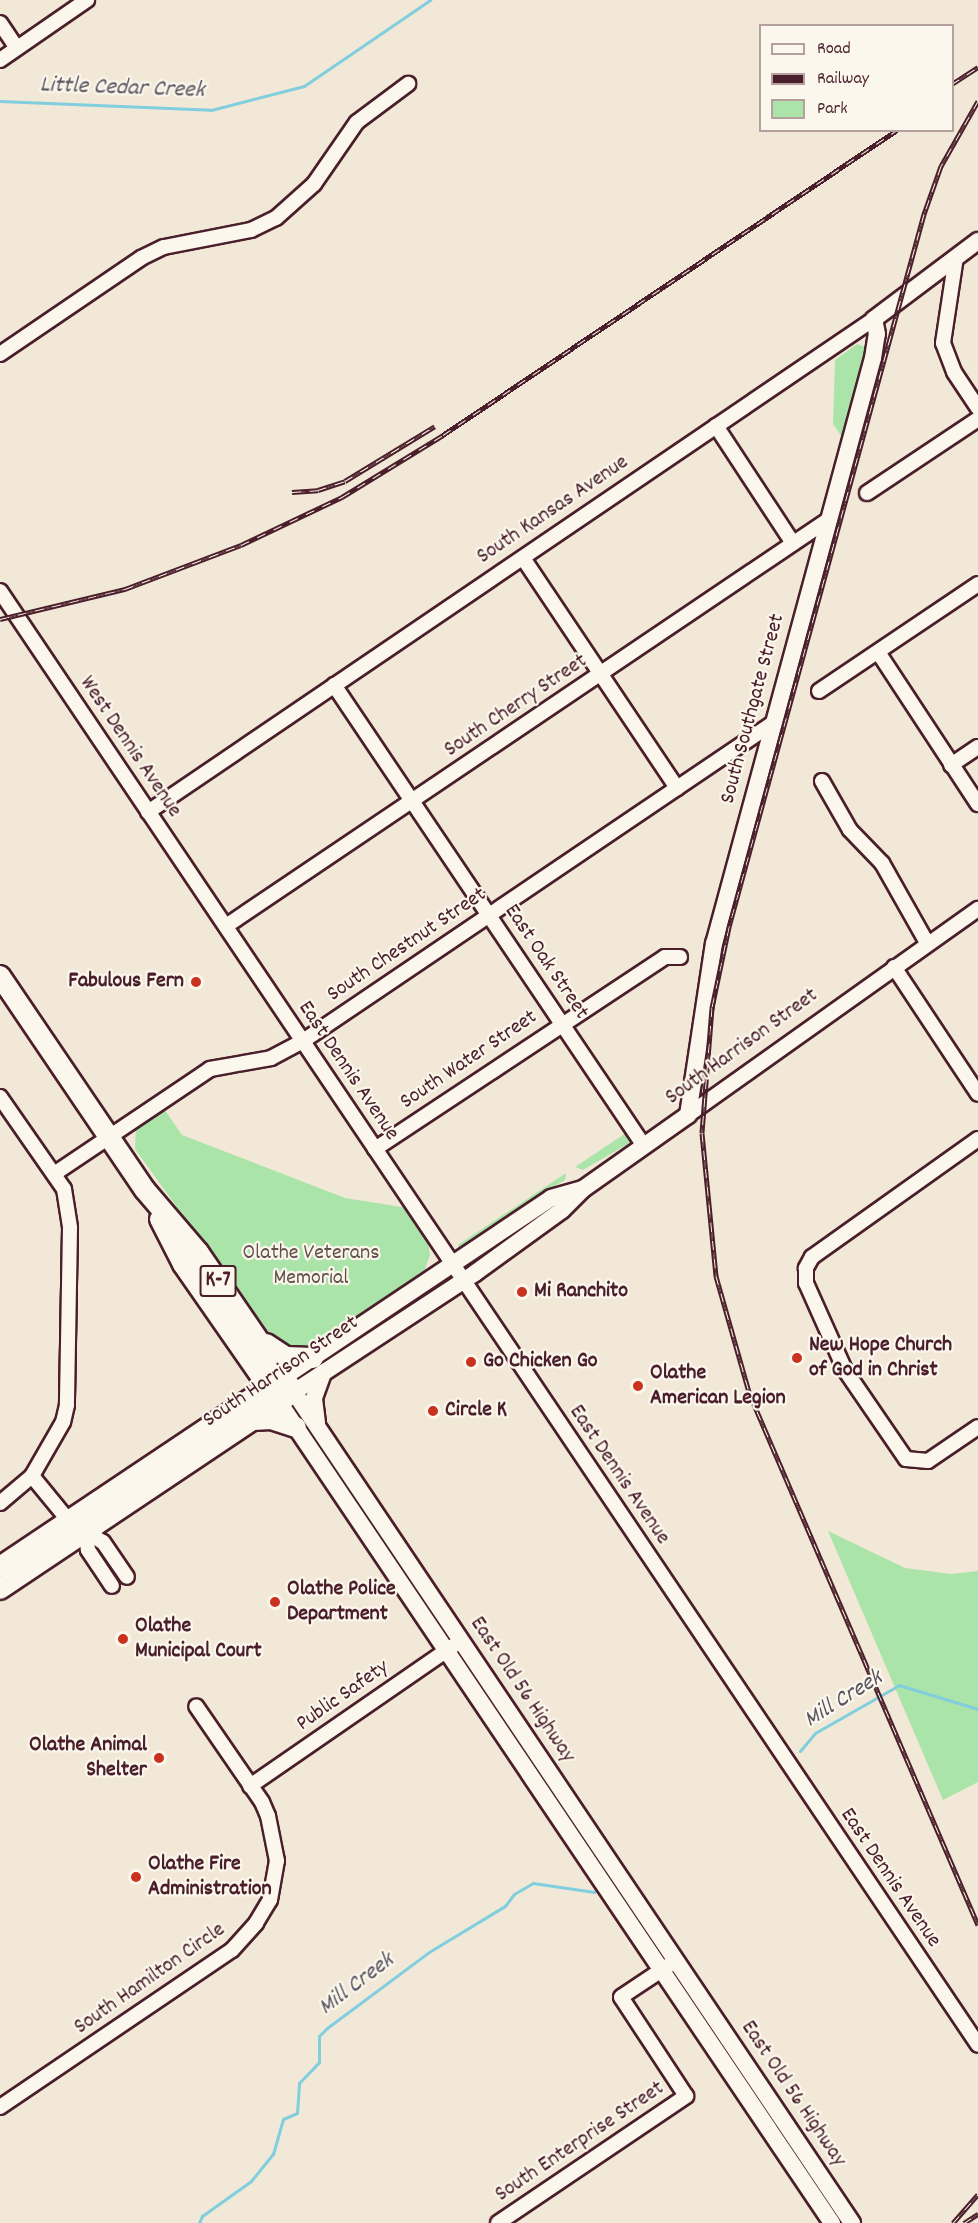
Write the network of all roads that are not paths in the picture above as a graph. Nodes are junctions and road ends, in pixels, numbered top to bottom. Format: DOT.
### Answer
graph roads {
  1 [pos="87,0"];
  2 [pos="0,22"];
  3 [pos="17,48"];
  4 [pos="0,60"];
  5 [pos="408,84"];
  6 [pos="978,241"];
  7 [pos="956,257"];
  8 [pos="874,319"];
  9 [pos="0,354"];
  10 [pos="978,408"];
  11 [pos="978,419"];
  12 [pos="716,426"];
  13 [pos="867,493"];
  14 [pos="828,520"];
  15 [pos="793,543"];
  16 [pos="523,558"];
  17 [pos="978,584"];
  18 [pos="0,591"];
  19 [pos="878,652"];
  20 [pos="602,674"];
  21 [pos="334,685"];
  22 [pos="819,691"];
  23 [pos="773,723"];
  24 [pos="978,747"];
  25 [pos="951,765"];
  26 [pos="822,781"];
  27 [pos="676,788"];
  28 [pos="412,802"];
  29 [pos="978,804"];
  30 [pos="148,812"];
  31 [pos="978,909"];
  32 [pos="489,915"];
  33 [pos="226,926"];
  34 [pos="927,943"];
  35 [pos="680,957"];
  36 [pos="894,967"];
  37 [pos="0,975"];
  38 [pos="562,1024"];
  39 [pos="303,1041"];
  40 [pos="978,1094"];
  41 [pos="0,1097"];
  42 [pos="688,1115"];
  43 [pos="109,1136"];
  44 [pos="978,1139"];
  45 [pos="644,1146"];
  46 [pos="375,1149"];
  47 [pos="54,1174"];
  48 [pos="583,1189"];
  49 [pos="145,1190"];
  50 [pos="452,1265"];
  51 [pos="463,1280"];
  52 [pos="256,1337"];
  53 [pos="245,1354"];
  54 [pos="318,1365"];
  55 [pos="281,1390"];
  56 [pos="236,1410"];
  57 [pos="253,1420"];
  58 [pos="296,1427"];
  59 [pos="978,1427"];
  60 [pos="319,1429"];
  61 [pos="32,1476"];
  62 [pos="0,1503"];
  63 [pos="69,1521"];
  64 [pos="86,1532"];
  65 [pos="0,1568"];
  66 [pos="127,1577"];
  67 [pos="112,1586"];
  68 [pos="0,1589"];
  69 [pos="453,1646"];
  70 [pos="196,1706"];
  71 [pos="250,1786"];
  72 [pos="668,1966"];
  73 [pos="978,2045"];
  74 [pos="0,2107"];
  75 [pos="498,2223"];
  76 [pos="832,2223"];
  77 [pos="852,2223"];
  1 -- 3 [label="street"];
  2 -- 3 [label="street"];
  3 -- 4 [label="street"];
  5 -- 9 [label="street"];
  6 -- 7 [label="main road, South Kansas Avenue"];
  7 -- 8 [label="main road, South Kansas Avenue"];
  7 -- 10 [label="street"];
  8 -- 12 [label="street, South Kansas Avenue"];
  8 -- 14 [label="main road, South Southgate Street"];
  11 -- 13 [label="street"];
  12 -- 15 [label="street"];
  12 -- 16 [label="street, South Kansas Avenue"];
  14 -- 15 [label="street, South Cherry Street"];
  14 -- 23 [label="main road, South Southgate Street"];
  15 -- 20 [label="street, South Cherry Street"];
  16 -- 20 [label="street"];
  16 -- 21 [label="street, South Kansas Avenue"];
  17 -- 19 [label="street"];
  18 -- 30 [label="street, West Dennis Avenue"];
  19 -- 22 [label="street"];
  19 -- 25 [label="street"];
  20 -- 27 [label="street"];
  20 -- 28 [label="street, South Cherry Street"];
  21 -- 28 [label="street, East Oak Street"];
  21 -- 30 [label="street, South Kansas Avenue"];
  23 -- 27 [label="street, South Chestnut Street"];
  23 -- 42 [label="main road, South Southgate Street"];
  24 -- 25 [label="street"];
  25 -- 29 [label="street"];
  26 -- 34 [label="street"];
  27 -- 32 [label="street, South Chestnut Street"];
  28 -- 32 [label="street, East Oak Street"];
  28 -- 33 [label="street, South Cherry Street"];
  30 -- 33 [label="street, West Dennis Avenue"];
  31 -- 34 [label="street, South Harrison Street"];
  32 -- 38 [label="street, East Oak Street"];
  32 -- 39 [label="street, South Chestnut Street"];
  33 -- 39 [label="street, East Dennis Avenue"];
  34 -- 36 [label="street, South Harrison Street"];
  35 -- 38 [label="street, South Water Street"];
  36 -- 40 [label="street"];
  36 -- 42 [label="street, South Harrison Street"];
  37 -- 43 [label="highway, K-7"];
  38 -- 45 [label="street, East Oak Street"];
  38 -- 46 [label="street, South Water Street"];
  39 -- 43 [label="street, South Chestnut Street"];
  39 -- 46 [label="street, East Dennis Avenue"];
  41 -- 47 [label="street"];
  42 -- 45 [label="main road, South Harrison Street"];
  43 -- 47 [label="street, South Chestnut Street"];
  43 -- 49 [label="highway, East Old 56 Highway / K-7"];
  44 -- 59 [label="street"];
  45 -- 48 [label="main road, South Harrison Street"];
  46 -- 50 [label="street, East Dennis Avenue"];
  47 -- 61 [label="street"];
  48 -- 50 [label="main road, South Harrison Street"];
  48 -- 51 [label="main road, South Harrison Street"];
  49 -- 52 [label="highway, East Old 56 Highway / K-7"];
  49 -- 53 [label="highway, East Old 56 Highway / K-7"];
  50 -- 51 [label="street, East Dennis Avenue"];
  50 -- 54 [label="main road, South Harrison Street"];
  51 -- 54 [label="main road, South Harrison Street"];
  51 -- 73 [label="street, East Dennis Avenue"];
  52 -- 54 [label="highway"];
  52 -- 55 [label="highway, East Old 56 Highway / K-7"];
  53 -- 55 [label="highway, East Old 56 Highway"];
  53 -- 56 [label="highway"];
  54 -- 55 [label="main road, South Harrison Street"];
  54 -- 60 [label="main road"];
  55 -- 56 [label="highway, South Harrison Street"];
  55 -- 57 [label="highway, South Harrison Street"];
  55 -- 58 [label="main road, East Old 56 Highway"];
  55 -- 60 [label="main road, East Old 56 Highway"];
  56 -- 63 [label="highway, South Harrison Street"];
  57 -- 58 [label="highway"];
  57 -- 64 [label="highway, South Harrison Street"];
  58 -- 69 [label="main road, East Old 56 Highway"];
  60 -- 69 [label="main road, East Old 56 Highway"];
  61 -- 62 [label="street"];
  61 -- 63 [label="street"];
  63 -- 64 [label="street"];
  63 -- 65 [label="highway, South Harrison Street"];
  64 -- 66 [label="street"];
  64 -- 67 [label="street"];
  64 -- 68 [label="highway, South Harrison Street"];
  69 -- 71 [label="street, Public Safety"];
  69 -- 72 [label="main road, East Old 56 Highway"];
  70 -- 71 [label="street, South Hamilton Circle"];
  71 -- 74 [label="street, South Hamilton Circle"];
  72 -- 75 [label="street, South Enterprise Street"];
  72 -- 76 [label="main road, East Old 56 Highway"];
  72 -- 77 [label="main road, East Old 56 Highway"];
}
